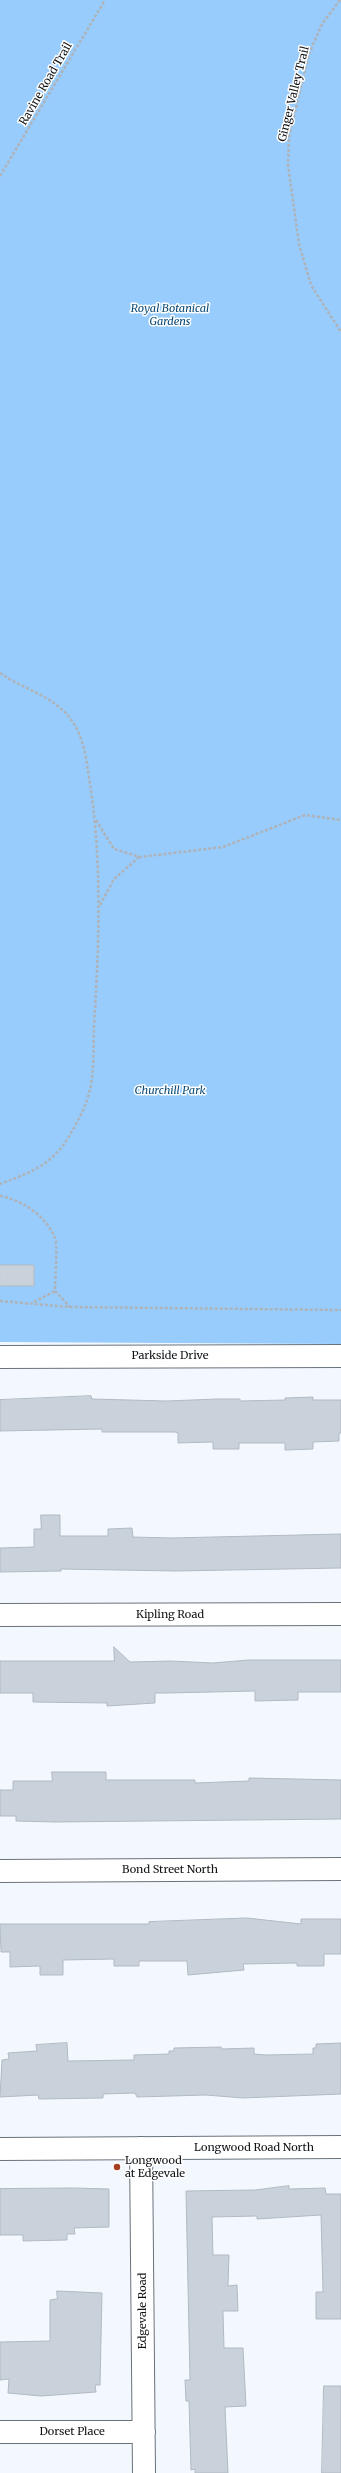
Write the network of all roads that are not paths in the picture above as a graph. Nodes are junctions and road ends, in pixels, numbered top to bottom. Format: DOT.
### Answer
graph roads {
  1 [pos="341,1356"];
  2 [pos="0,1357"];
  3 [pos="341,1614"];
  4 [pos="0,1615"];
  5 [pos="341,1869"];
  6 [pos="0,1871"];
  7 [pos="341,2147"];
  8 [pos="142,2148"];
  9 [pos="0,2149"];
  10 [pos="0,2432"];
  11 [pos="144,2432"];
  12 [pos="144,2473"];
  1 -- 2 [label="street, Parkside Drive"];
  3 -- 4 [label="street, Kipling Road"];
  5 -- 6 [label="street, Bond Street North"];
  7 -- 8 [label="street, Longwood Road North"];
  8 -- 9 [label="street, Longwood Road North"];
  8 -- 11 [label="street, Edgevale Road"];
  10 -- 11 [label="street, Dorset Place"];
  11 -- 12 [label="street, Edgevale Road"];
}
